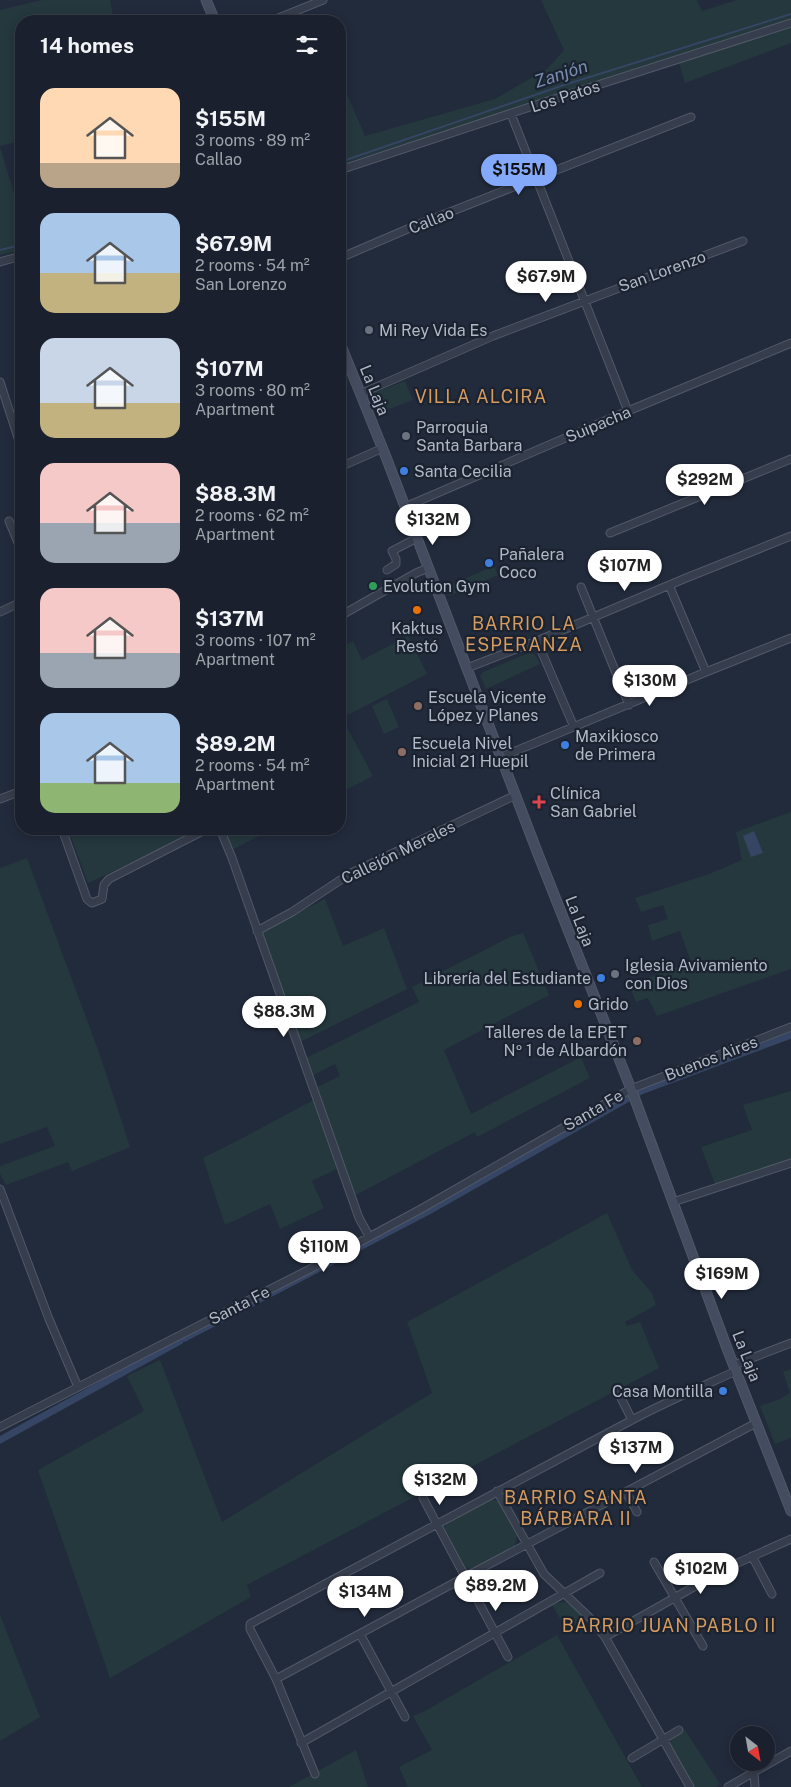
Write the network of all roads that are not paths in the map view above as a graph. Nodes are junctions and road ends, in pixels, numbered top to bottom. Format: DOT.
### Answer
graph roads {
  1 [pos="206,0"];
  2 [pos="323,0"];
  3 [pos="212,15"];
  4 [pos="286,15"];
  5 [pos="791,23"];
  6 [pos="511,114"];
  7 [pos="690,117"];
  8 [pos="346,168"];
  9 [pos="536,178"];
  10 [pos="743,241"];
  11 [pos="346,255"];
  12 [pos="15,258"];
  13 [pos="0,262"];
  14 [pos="584,300"];
  15 [pos="791,343"];
  16 [pos="346,358"];
  17 [pos="0,382"];
  18 [pos="360,394"];
  19 [pos="628,411"];
  20 [pos="15,428"];
  21 [pos="383,448"];
  22 [pos="791,459"];
  23 [pos="346,464"];
  24 [pos="406,507"];
  25 [pos="9,521"];
  26 [pos="610,533"];
  27 [pos="15,536"];
  28 [pos="791,536"];
  29 [pos="417,538"];
  30 [pos="428,568"];
  31 [pos="386,570"];
  32 [pos="670,585"];
  33 [pos="581,587"];
  34 [pos="15,605"];
  35 [pos="0,612"];
  36 [pos="346,613"];
  37 [pos="593,617"];
  38 [pos="791,638"];
  39 [pos="537,641"];
  40 [pos="467,668"];
  41 [pos="706,672"];
  42 [pos="629,704"];
  43 [pos="574,727"];
  44 [pos="501,757"];
  45 [pos="15,793"];
  46 [pos="516,795"];
  47 [pos="0,799"];
  48 [pos="64,835"];
  49 [pos="195,835"];
  50 [pos="222,835"];
  51 [pos="257,931"];
  52 [pos="791,1027"];
  53 [pos="632,1093"];
  54 [pos="791,1163"];
  55 [pos="0,1189"];
  56 [pos="673,1202"];
  57 [pos="369,1236"];
  58 [pos="791,1343"];
  59 [pos="735,1368"];
  60 [pos="78,1387"];
  61 [pos="618,1392"];
  62 [pos="632,1420"];
  63 [pos="756,1423"];
  64 [pos="0,1427"];
  65 [pos="497,1491"];
  66 [pos="626,1492"];
  67 [pos="423,1498"];
  68 [pos="791,1511"];
  69 [pos="637,1512"];
  70 [pos="437,1524"];
  71 [pos="791,1539"];
  72 [pos="526,1544"];
  73 [pos="752,1556"];
  74 [pos="654,1562"];
  75 [pos="600,1573"];
  76 [pos="465,1577"];
  77 [pos="565,1594"];
  78 [pos="772,1594"];
  79 [pos="675,1597"];
  80 [pos="495,1633"];
  81 [pos="360,1634"];
  82 [pos="605,1637"];
  83 [pos="703,1646"];
  84 [pos="508,1657"];
  85 [pos="276,1679"];
  86 [pos="392,1691"];
  87 [pos="405,1717"];
  88 [pos="679,1730"];
  89 [pos="663,1739"];
  90 [pos="302,1743"];
  91 [pos="791,1751"];
  92 [pos="632,1758"];
  93 [pos="754,1772"];
  94 [pos="315,1774"];
  95 [pos="690,1787"];
  96 [pos="728,1787"];
  97 [pos="755,1787"];
  1 -- 3 [label="main road"];
  2 -- 4 [label="street"];
  5 -- 6 [label="street, Los Patos"];
  6 -- 8 [label="street, Los Patos"];
  6 -- 9 [label="street"];
  7 -- 9 [label="street, Callao"];
  9 -- 11 [label="street, Callao"];
  9 -- 14 [label="street"];
  10 -- 14 [label="street, San Lorenzo"];
  12 -- 13 [label="street"];
  14 -- 18 [label="street, San Lorenzo"];
  14 -- 19 [label="street"];
  15 -- 19 [label="street, Suipacha"];
  16 -- 18 [label="main road, La Laja"];
  17 -- 20 [label="street"];
  18 -- 21 [label="main road, La Laja"];
  19 -- 24 [label="street, Suipacha"];
  21 -- 23 [label="street"];
  21 -- 24 [label="main road, La Laja"];
  22 -- 26 [label="street"];
  24 -- 29 [label="main road, La Laja"];
  25 -- 27 [label="street"];
  28 -- 32 [label="street"];
  29 -- 30 [label="main road, La Laja"];
  29 -- 31 [label="street"];
  30 -- 36 [label="street"];
  30 -- 40 [label="main road, La Laja"];
  32 -- 37 [label="street"];
  32 -- 41 [label="street"];
  33 -- 37 [label="street"];
  34 -- 35 [label="street"];
  37 -- 39 [label="street"];
  37 -- 42 [label="street"];
  38 -- 41 [label="street"];
  39 -- 40 [label="street"];
  39 -- 43 [label="street"];
  40 -- 44 [label="main road, La Laja"];
  41 -- 42 [label="street"];
  42 -- 43 [label="street"];
  43 -- 44 [label="street"];
  44 -- 46 [label="main road, La Laja"];
  45 -- 47 [label="street"];
  46 -- 51 [label="street, Callejón Mereles"];
  46 -- 53 [label="main road, La Laja"];
  48 -- 49 [label="street"];
  50 -- 51 [label="street"];
  51 -- 57 [label="street"];
  52 -- 53 [label="street, Buenos Aires"];
  53 -- 56 [label="main road, La Laja"];
  53 -- 57 [label="street, Santa Fe"];
  54 -- 56 [label="street"];
  55 -- 60 [label="street"];
  56 -- 59 [label="main road, La Laja"];
  57 -- 60 [label="street, Santa Fe"];
  58 -- 59 [label="street"];
  59 -- 62 [label="street"];
  59 -- 63 [label="main road, La Laja"];
  60 -- 64 [label="street, Santa Fe"];
  61 -- 62 [label="street"];
  62 -- 65 [label="street"];
  63 -- 66 [label="street"];
  63 -- 68 [label="main road, La Laja"];
  65 -- 70 [label="street"];
  65 -- 72 [label="street"];
  66 -- 69 [label="street"];
  66 -- 72 [label="street"];
  67 -- 70 [label="street"];
  70 -- 76 [label="street"];
  70 -- 85 [label="street"];
  71 -- 73 [label="street"];
  72 -- 76 [label="street"];
  72 -- 77 [label="street"];
  73 -- 78 [label="street"];
  73 -- 79 [label="street"];
  74 -- 79 [label="street"];
  75 -- 77 [label="street"];
  76 -- 80 [label="street"];
  76 -- 81 [label="street"];
  77 -- 80 [label="street"];
  77 -- 82 [label="street"];
  79 -- 82 [label="street"];
  79 -- 83 [label="street"];
  80 -- 84 [label="street"];
  80 -- 86 [label="street"];
  81 -- 85 [label="street"];
  81 -- 86 [label="street"];
  82 -- 89 [label="street"];
  85 -- 90 [label="street"];
  86 -- 87 [label="street"];
  86 -- 90 [label="street"];
  88 -- 89 [label="street"];
  89 -- 92 [label="street"];
  89 -- 95 [label="street"];
  90 -- 94 [label="street"];
  91 -- 93 [label="street"];
  93 -- 96 [label="street"];
  93 -- 97 [label="street"];
}
